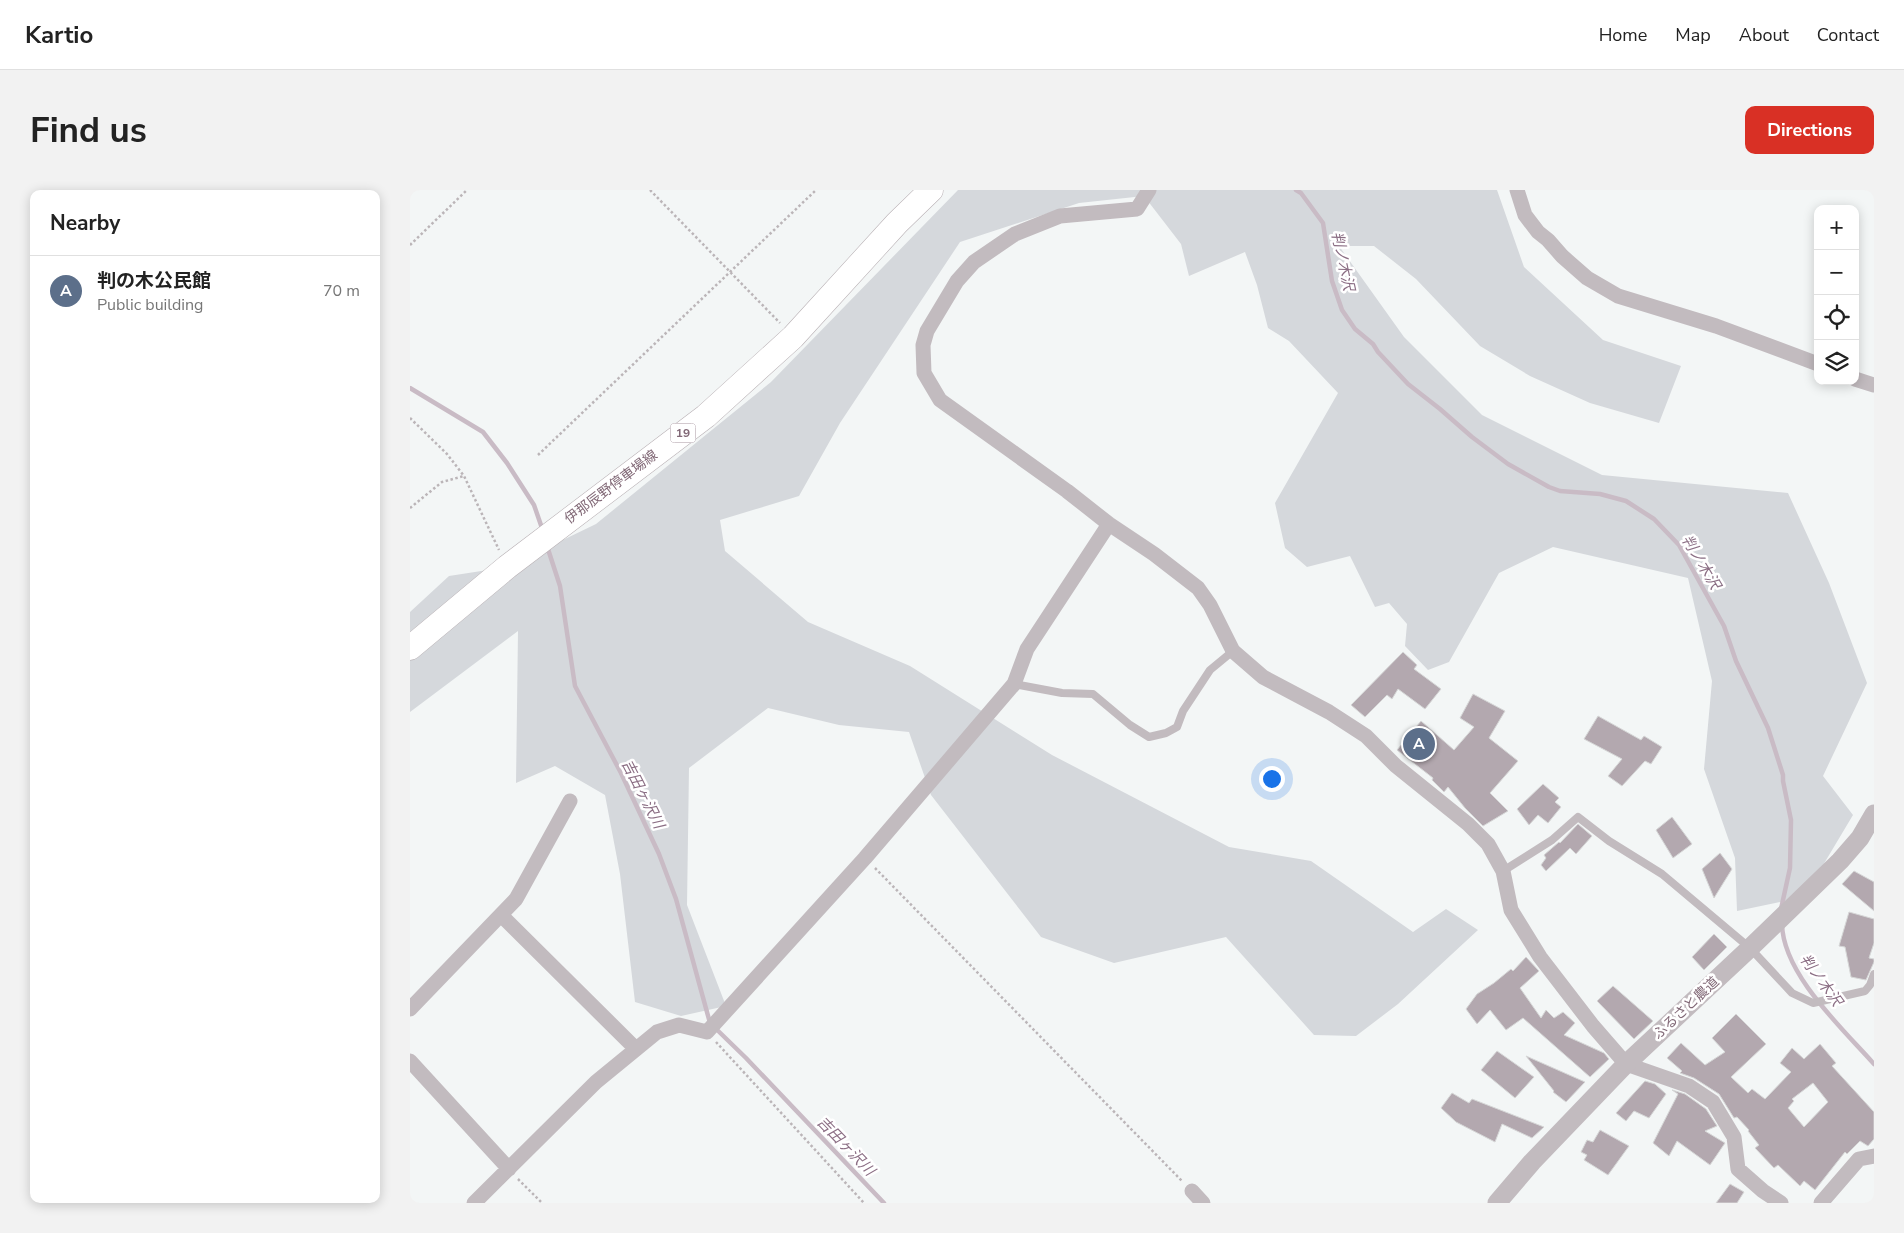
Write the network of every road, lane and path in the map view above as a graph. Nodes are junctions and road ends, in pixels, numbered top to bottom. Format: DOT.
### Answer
graph roads {
  1 [pos="467,190"];
  2 [pos="650,190"];
  3 [pos="816,190"];
  4 [pos="931,190"];
  5 [pos="1150,190"];
  6 [pos="1517,190"];
  7 [pos="410,245"];
  8 [pos="731,273"];
  9 [pos="793,337"];
  10 [pos="1814,363"];
  11 [pos="1859,379"];
  12 [pos="1874,385"];
  13 [pos="410,418"];
  14 [pos="538,456"];
  15 [pos="464,476"];
  16 [pos="410,508"];
  17 [pos="1109,524"];
  18 [pos="507,567"];
  19 [pos="410,648"];
  20 [pos="1233,651"];
  21 [pos="1014,684"];
  22 [pos="570,800"];
  23 [pos="1874,814"];
  24 [pos="865,858"];
  25 [pos="1503,871"];
  26 [pos="506,920"];
  27 [pos="1750,948"];
  28 [pos="1874,974"];
  29 [pos="410,1009"];
  30 [pos="707,1032"];
  31 [pos="636,1049"];
  32 [pos="410,1061"];
  33 [pos="1626,1064"];
  34 [pos="1874,1156"];
  35 [pos="509,1169"];
  36 [pos="1192,1191"];
  37 [pos="474,1203"];
  38 [pos="542,1203"];
  39 [pos="864,1203"];
  40 [pos="1204,1203"];
  41 [pos="1497,1203"];
  42 [pos="1780,1203"];
  43 [pos="1821,1203"];
  1 -- 7 [label="path"];
  2 -- 8 [label="path"];
  3 -- 8 [label="path"];
  4 -- 9 [label="main road, 伊那辰野停車場線 / 19"];
  5 -- 17 [label="street"];
  6 -- 10 [label="street"];
  8 -- 9 [label="path"];
  8 -- 14 [label="path"];
  9 -- 18 [label="main road, 伊那辰野停車場線 / 19"];
  11 -- 12 [label="street"];
  13 -- 15 [label="path"];
  15 -- 16 [label="path"];
  15 -- 18 [label="path"];
  17 -- 20 [label="street"];
  17 -- 21 [label="street"];
  18 -- 19 [label="main road, 伊那辰野停車場線 / 19"];
  20 -- 21 [label="lane"];
  20 -- 25 [label="street"];
  21 -- 24 [label="street"];
  22 -- 29 [label="street"];
  23 -- 27 [label="street, ふるさと農道"];
  24 -- 30 [label="street"];
  24 -- 36 [label="path"];
  25 -- 27 [label="lane"];
  25 -- 33 [label="street"];
  26 -- 31 [label="street"];
  27 -- 28 [label="lane"];
  27 -- 33 [label="street, ふるさと農道"];
  30 -- 31 [label="street"];
  30 -- 39 [label="path"];
  31 -- 35 [label="street"];
  32 -- 35 [label="street"];
  33 -- 41 [label="street, ふるさと農道"];
  33 -- 42 [label="street"];
  34 -- 43 [label="street"];
  35 -- 37 [label="street"];
  35 -- 38 [label="path"];
  36 -- 40 [label="street"];
}
